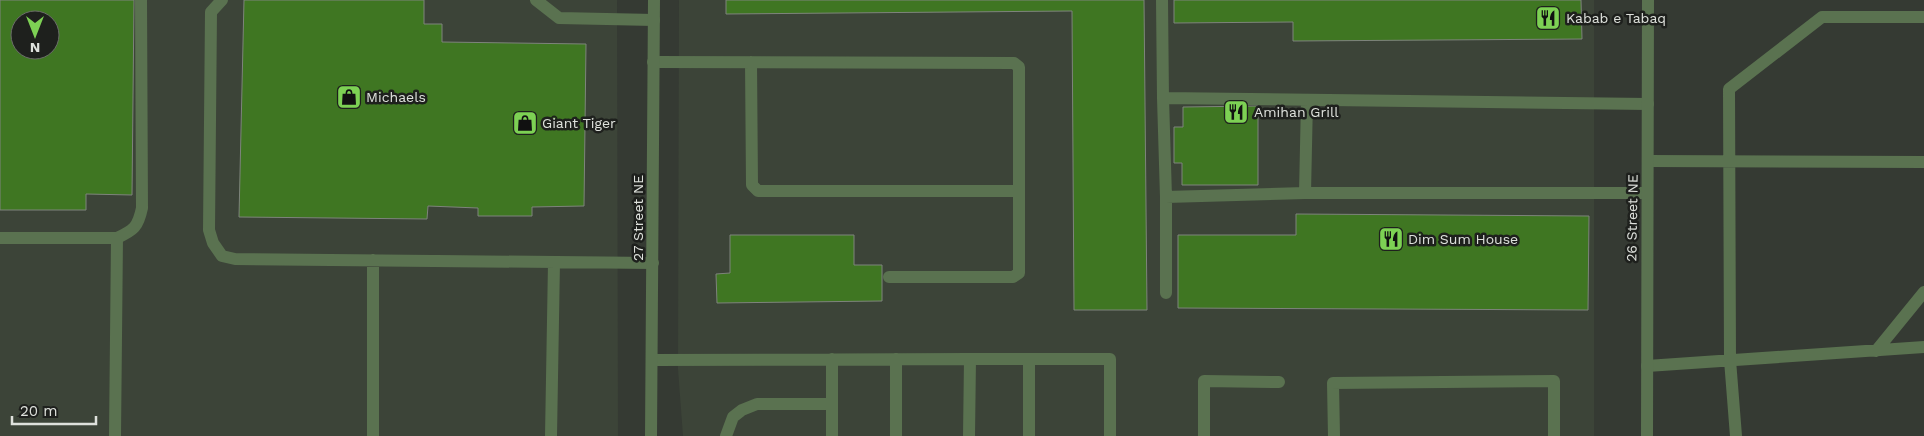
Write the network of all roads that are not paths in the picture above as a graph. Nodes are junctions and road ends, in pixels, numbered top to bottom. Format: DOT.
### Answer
graph roads {
  1 [pos="141,0"];
  2 [pos="222,0"];
  3 [pos="536,0"];
  4 [pos="654,0"];
  5 [pos="1162,0"];
  6 [pos="1648,0"];
  7 [pos="1924,17"];
  8 [pos="654,20"];
  9 [pos="653,62"];
  10 [pos="751,62"];
  11 [pos="1163,98"];
  12 [pos="1307,100"];
  13 [pos="1648,104"];
  14 [pos="1648,161"];
  15 [pos="1730,161"];
  16 [pos="1924,162"];
  17 [pos="1019,191"];
  18 [pos="1305,193"];
  19 [pos="1647,193"];
  20 [pos="1166,197"];
  21 [pos="0,238"];
  22 [pos="117,238"];
  23 [pos="373,260"];
  24 [pos="554,262"];
  25 [pos="653,263"];
  26 [pos="888,277"];
  27 [pos="1924,292"];
  28 [pos="1166,294"];
  29 [pos="1924,347"];
  30 [pos="1876,350"];
  31 [pos="832,359"];
  32 [pos="896,359"];
  33 [pos="970,359"];
  34 [pos="652,360"];
  35 [pos="1029,360"];
  36 [pos="1730,360"];
  37 [pos="1647,366"];
  38 [pos="1279,382"];
  39 [pos="832,404"];
  40 [pos="115,436"];
  41 [pos="373,436"];
  42 [pos="552,436"];
  43 [pos="651,436"];
  44 [pos="726,436"];
  45 [pos="832,436"];
  46 [pos="896,436"];
  47 [pos="970,436"];
  48 [pos="1029,436"];
  49 [pos="1110,436"];
  50 [pos="1204,436"];
  51 [pos="1334,436"];
  52 [pos="1554,436"];
  53 [pos="1647,436"];
  54 [pos="1736,436"];
  1 -- 22 [label="street"];
  2 -- 23 [label="street"];
  3 -- 8 [label="street"];
  4 -- 8 [label="street, 27 Street NE"];
  5 -- 11 [label="street"];
  6 -- 13 [label="street, 26 Street NE"];
  7 -- 15 [label="street"];
  8 -- 9 [label="street, 27 Street NE"];
  9 -- 10 [label="street"];
  9 -- 25 [label="street, 27 Street NE"];
  10 -- 17 [label="street"];
  10 -- 17 [label="street"];
  11 -- 12 [label="street"];
  11 -- 20 [label="street"];
  12 -- 13 [label="street"];
  12 -- 18 [label="street"];
  13 -- 14 [label="street, 26 Street NE"];
  14 -- 15 [label="street"];
  14 -- 19 [label="street, 26 Street NE"];
  15 -- 16 [label="street"];
  15 -- 36 [label="street"];
  17 -- 26 [label="street"];
  18 -- 19 [label="street"];
  18 -- 20 [label="street"];
  19 -- 37 [label="street, 26 Street NE"];
  20 -- 28 [label="street"];
  21 -- 22 [label="street"];
  22 -- 40 [label="street"];
  23 -- 24 [label="street"];
  23 -- 41 [label="street"];
  24 -- 25 [label="street"];
  24 -- 42 [label="street"];
  25 -- 34 [label="street, 27 Street NE"];
  27 -- 30 [label="street"];
  29 -- 30 [label="street"];
  30 -- 36 [label="street"];
  31 -- 32 [label="street"];
  31 -- 34 [label="street"];
  31 -- 39 [label="street"];
  32 -- 33 [label="street"];
  32 -- 46 [label="street"];
  33 -- 35 [label="street"];
  33 -- 47 [label="street"];
  34 -- 43 [label="street, 27 Street NE"];
  35 -- 48 [label="street"];
  35 -- 49 [label="street"];
  36 -- 37 [label="street"];
  36 -- 54 [label="street"];
  37 -- 53 [label="street, 26 Street NE"];
  38 -- 50 [label="street"];
  39 -- 44 [label="street"];
  39 -- 45 [label="street"];
  51 -- 52 [label="street"];
}
